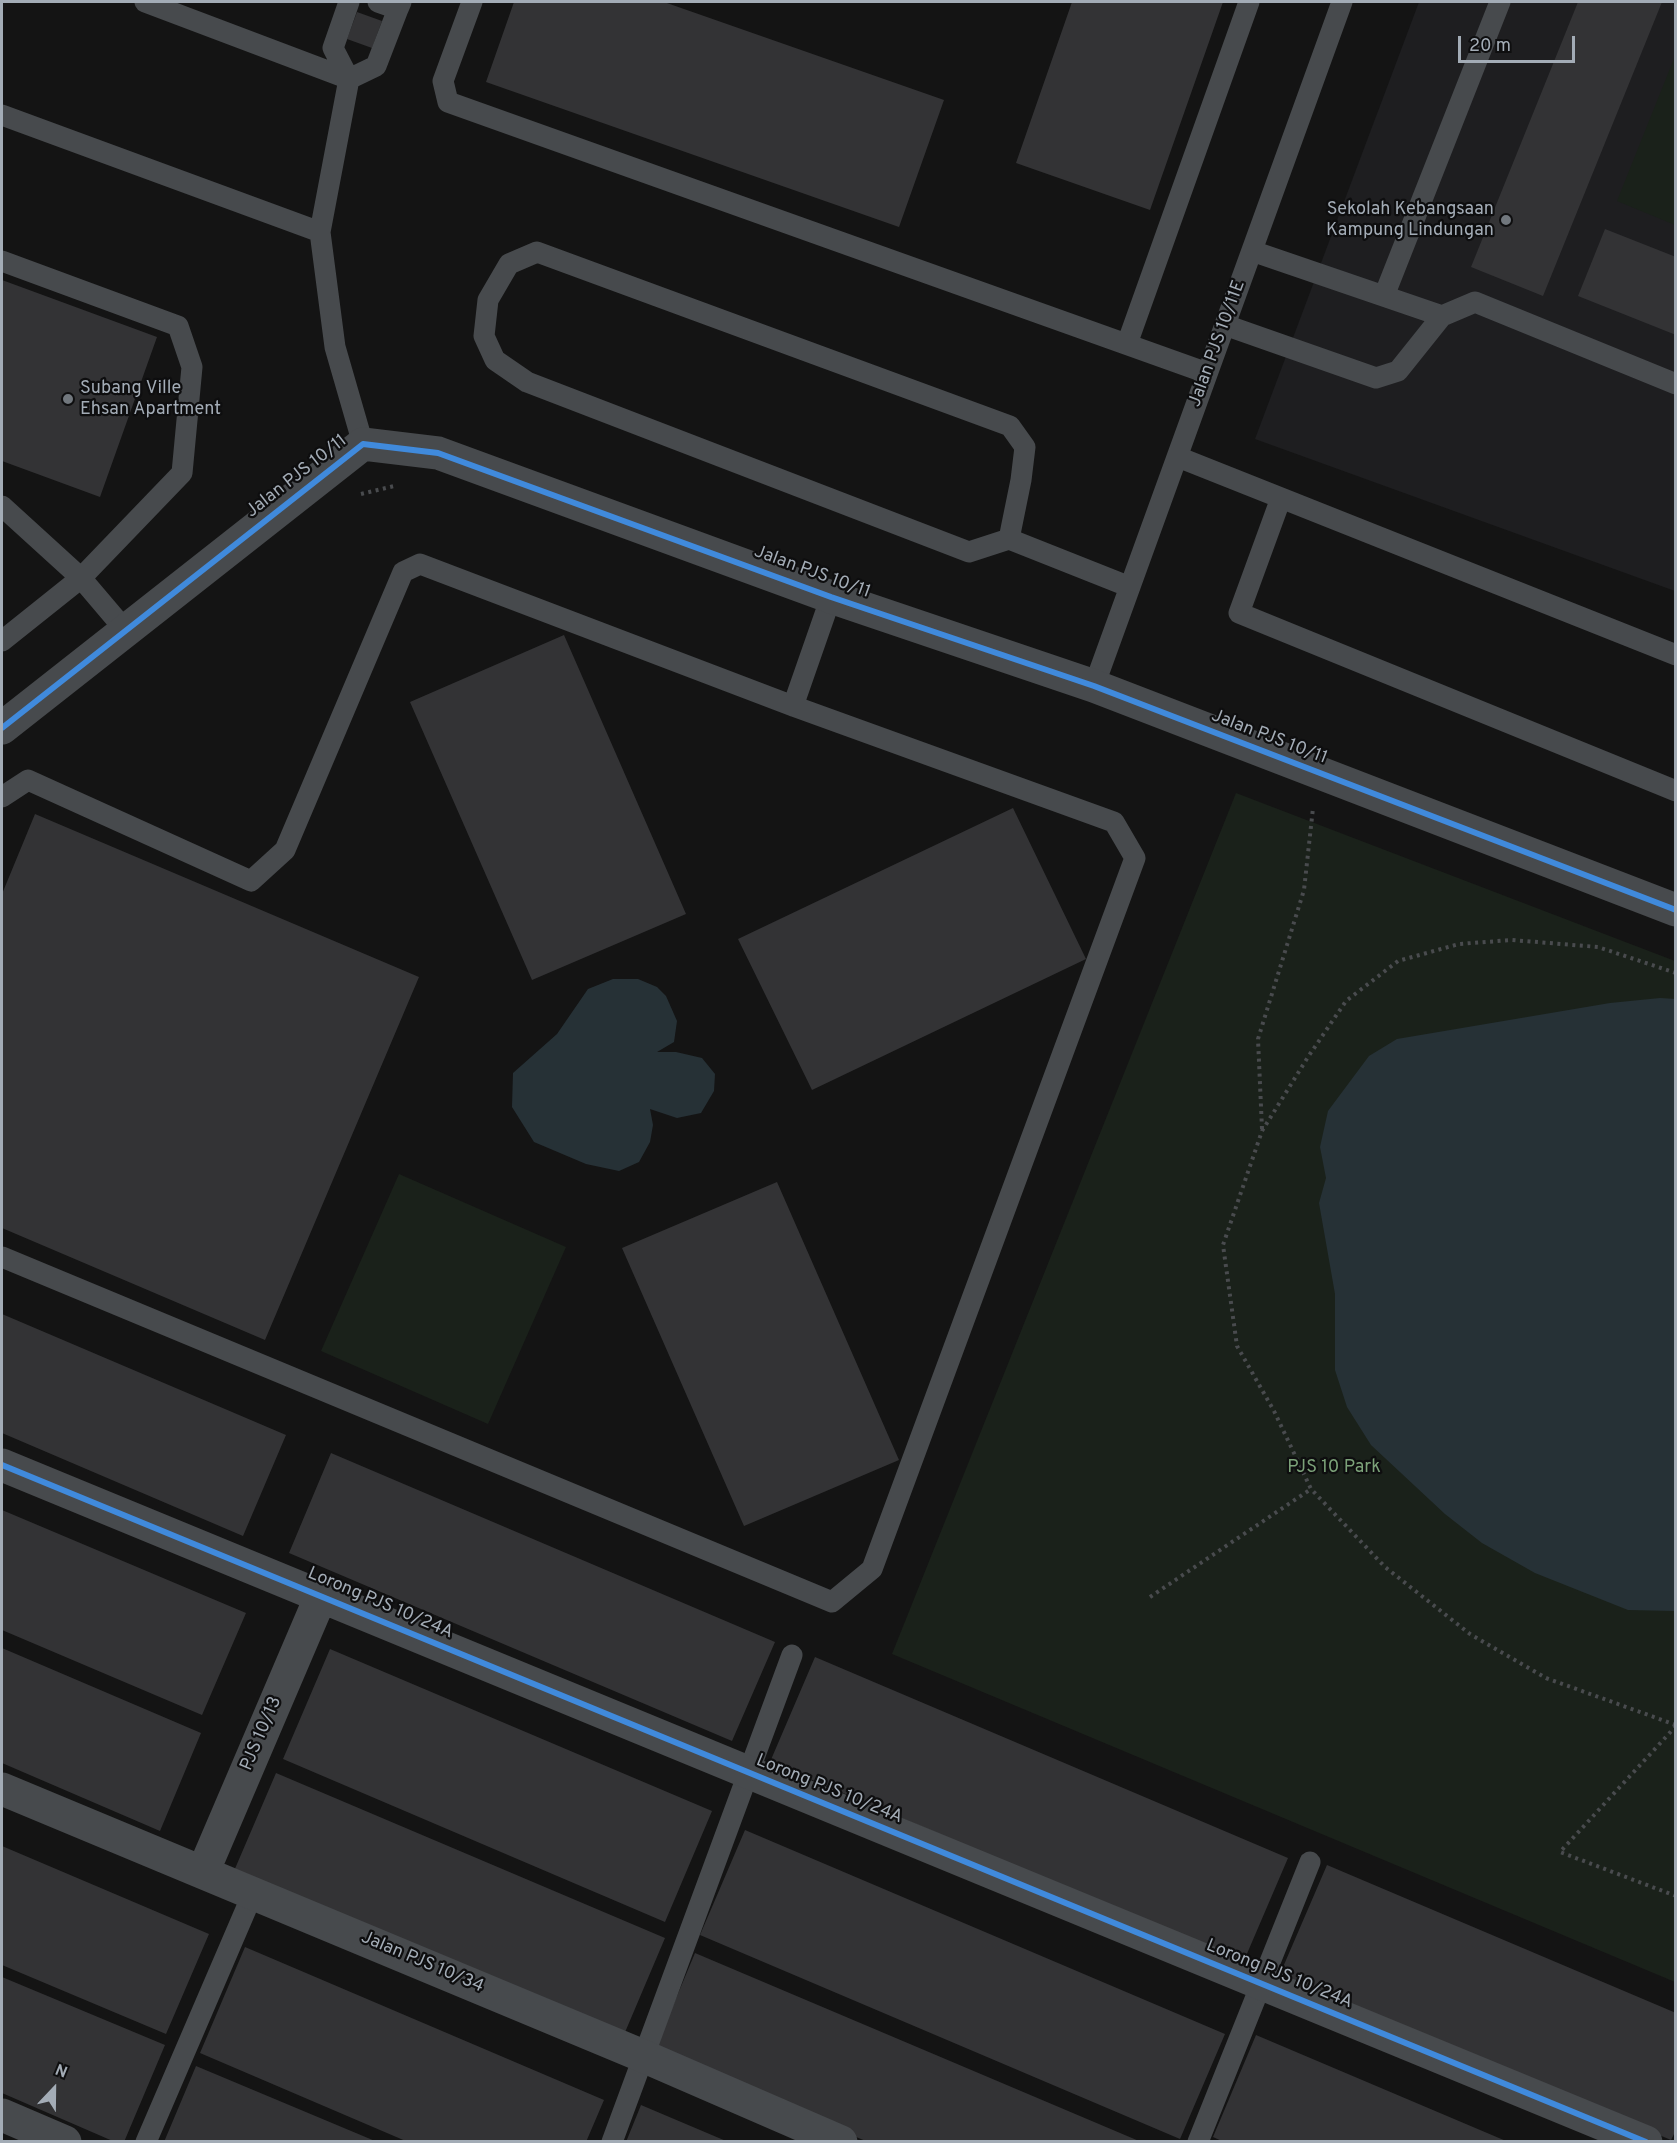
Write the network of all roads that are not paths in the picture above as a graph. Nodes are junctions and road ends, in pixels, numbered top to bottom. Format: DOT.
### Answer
graph roads {
  1 [pos="145,2"];
  2 [pos="350,2"];
  3 [pos="378,2"];
  4 [pos="472,2"];
  5 [pos="1249,2"];
  6 [pos="1342,2"];
  7 [pos="1500,2"];
  8 [pos="399,5"];
  9 [pos="349,79"];
  10 [pos="2,114"];
  11 [pos="320,232"];
  12 [pos="1252,251"];
  13 [pos="2,261"];
  14 [pos="1384,296"];
  15 [pos="1442,316"];
  16 [pos="1225,325"];
  17 [pos="1126,344"];
  18 [pos="1208,373"];
  19 [pos="1676,384"];
  20 [pos="363,444"];
  21 [pos="1178,457"];
  22 [pos="1281,498"];
  23 [pos="2,506"];
  24 [pos="1009,538"];
  25 [pos="81,578"];
  26 [pos="1130,587"];
  27 [pos="831,597"];
  28 [pos="126,631"];
  29 [pos="2,641"];
  30 [pos="1676,655"];
  31 [pos="1094,686"];
  32 [pos="793,706"];
  33 [pos="2,728"];
  34 [pos="1676,791"];
  35 [pos="2,797"];
  36 [pos="1676,910"];
  37 [pos="2,1257"];
  38 [pos="2,1465"];
  39 [pos="321,1596"];
  40 [pos="792,1655"];
  41 [pos="748,1774"];
  42 [pos="2,1789"];
  43 [pos="1310,1862"];
  44 [pos="203,1872"];
  45 [pos="253,1893"];
  46 [pos="1260,1983"];
  47 [pos="644,2056"];
  48 [pos="2,2115"];
  49 [pos="65,2142"];
  50 [pos="146,2142"];
  51 [pos="612,2142"];
  52 [pos="841,2142"];
  53 [pos="1198,2142"];
  54 [pos="1646,2142"];
  1 -- 9 [label="lane"];
  2 -- 9 [label="lane"];
  3 -- 8 [label="lane"];
  4 -- 17 [label="lane"];
  5 -- 17 [label="lane"];
  6 -- 12 [label="lane, Jalan PJS 10/11E"];
  7 -- 14 [label="lane"];
  8 -- 9 [label="lane"];
  9 -- 11 [label="lane"];
  10 -- 11 [label="lane"];
  11 -- 20 [label="lane"];
  12 -- 14 [label="lane"];
  12 -- 16 [label="lane, Jalan PJS 10/11E"];
  13 -- 25 [label="lane"];
  14 -- 15 [label="lane"];
  15 -- 16 [label="lane"];
  15 -- 19 [label="lane"];
  16 -- 18 [label="lane, Jalan PJS 10/11E"];
  17 -- 18 [label="lane"];
  18 -- 21 [label="lane, Jalan PJS 10/11E"];
  20 -- 27 [label="street, Jalan PJS 10/11"];
  20 -- 28 [label="street, Jalan PJS 10/11"];
  21 -- 22 [label="lane"];
  21 -- 26 [label="lane, Jalan PJS 10/11E"];
  22 -- 30 [label="lane"];
  22 -- 34 [label="lane"];
  23 -- 25 [label="lane"];
  24 -- 24 [label="lane"];
  24 -- 26 [label="lane"];
  25 -- 28 [label="lane"];
  25 -- 29 [label="lane"];
  26 -- 31 [label="lane, Jalan PJS 10/11E"];
  27 -- 31 [label="street, Jalan PJS 10/11"];
  27 -- 32 [label="lane"];
  28 -- 33 [label="street, Jalan PJS 10/11"];
  31 -- 36 [label="street, Jalan PJS 10/11"];
  32 -- 35 [label="lane"];
  32 -- 37 [label="lane"];
  38 -- 39 [label="street, Lorong PJS 10/24A"];
  39 -- 41 [label="street, Lorong PJS 10/24A"];
  39 -- 44 [label="street, PJS 10/13"];
  40 -- 41 [label="lane"];
  41 -- 46 [label="street, Lorong PJS 10/24A"];
  41 -- 47 [label="lane"];
  42 -- 44 [label="street, Jalan PJS 10/34"];
  43 -- 46 [label="lane"];
  44 -- 45 [label="street, Jalan PJS 10/34"];
  45 -- 47 [label="street, Jalan PJS 10/34"];
  45 -- 50 [label="lane"];
  46 -- 53 [label="lane"];
  46 -- 54 [label="street, Lorong PJS 10/24A"];
  47 -- 51 [label="lane"];
  47 -- 52 [label="street, Jalan PJS 10/34"];
  48 -- 49 [label="street"];
}
